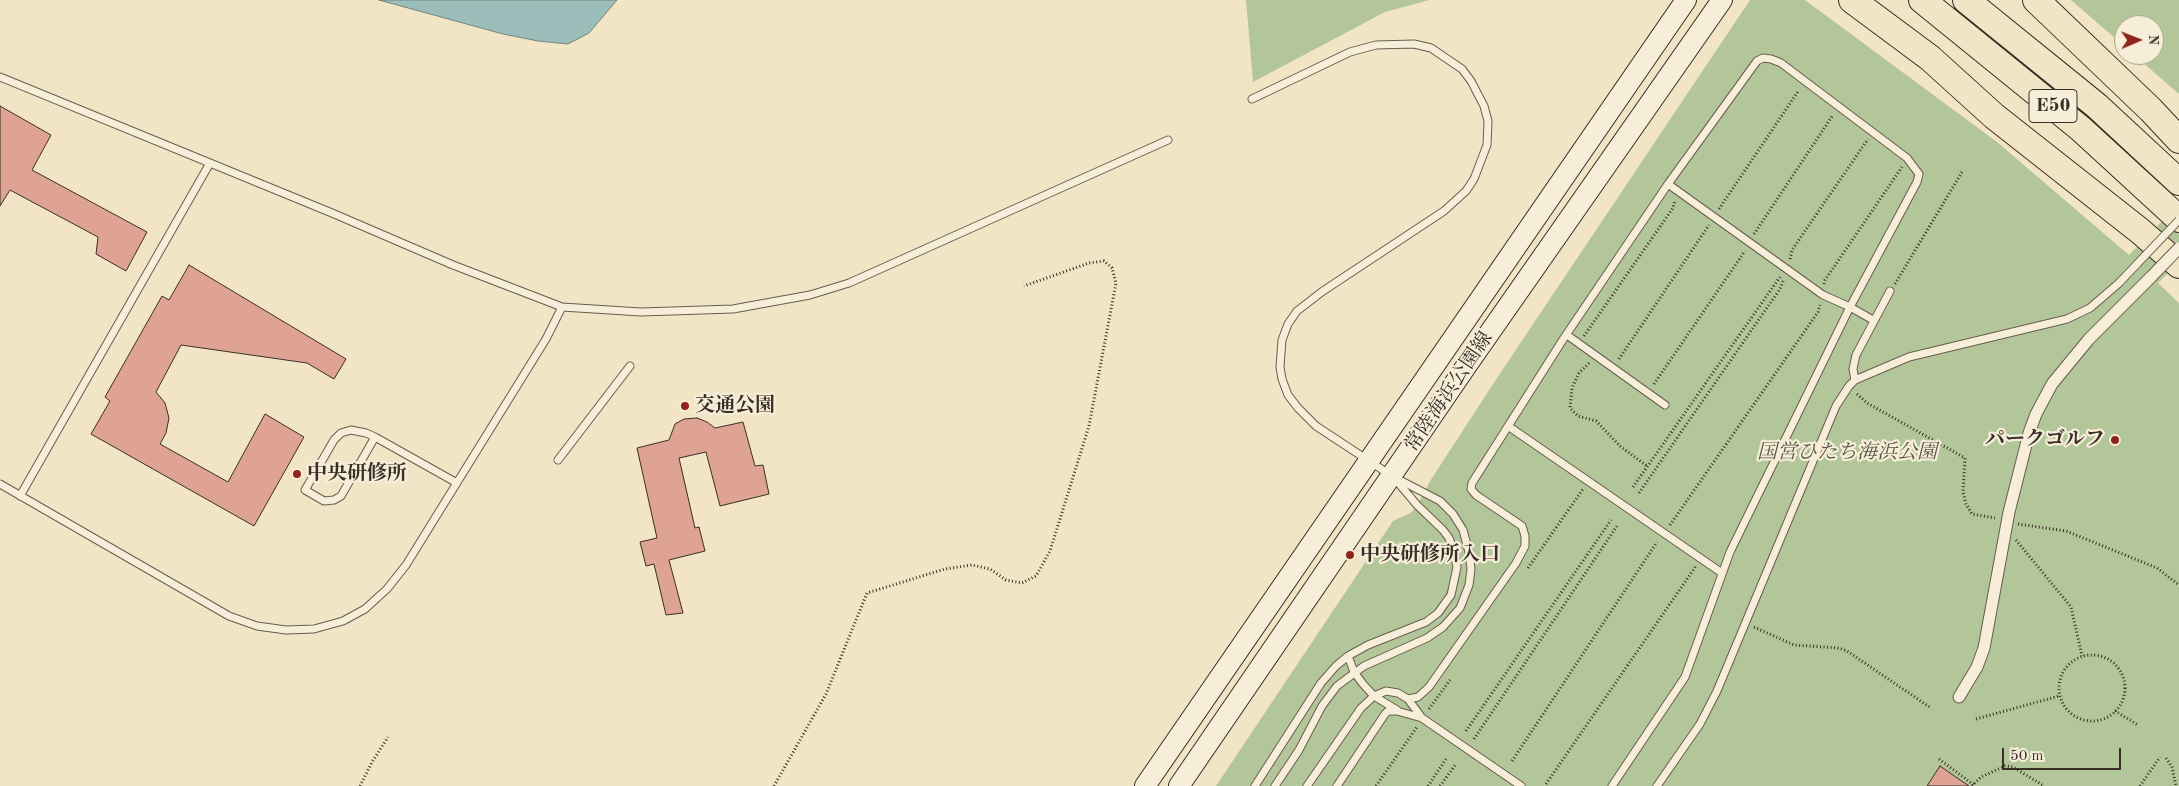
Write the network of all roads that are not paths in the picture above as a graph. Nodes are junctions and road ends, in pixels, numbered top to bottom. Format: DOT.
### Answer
graph roads {
  1 [pos="1686,0"];
  2 [pos="1722,0"];
  3 [pos="1852,0"];
  4 [pos="1922,0"];
  5 [pos="1966,0"];
  6 [pos="2036,0"];
  7 [pos="0,77"];
  8 [pos="1252,99"];
  9 [pos="1168,140"];
  10 [pos="2179,140"];
  11 [pos="210,163"];
  12 [pos="2179,182"];
  13 [pos="1668,184"];
  14 [pos="2179,219"];
  15 [pos="2179,248"];
  16 [pos="2179,265"];
  17 [pos="1890,290"];
  18 [pos="562,307"];
  19 [pos="1850,307"];
  20 [pos="1873,320"];
  21 [pos="1567,335"];
  22 [pos="630,366"];
  23 [pos="1856,380"];
  24 [pos="1666,405"];
  25 [pos="1508,426"];
  26 [pos="375,438"];
  27 [pos="558,460"];
  28 [pos="1369,461"];
  29 [pos="1392,476"];
  30 [pos="457,483"];
  31 [pos="0,484"];
  32 [pos="20,496"];
  33 [pos="1722,573"];
  34 [pos="1348,656"];
  35 [pos="1354,672"];
  36 [pos="1374,696"];
  37 [pos="1959,697"];
  38 [pos="1408,699"];
  39 [pos="1397,711"];
  40 [pos="1422,718"];
  41 [pos="1145,786"];
  42 [pos="1179,786"];
  43 [pos="1255,786"];
  44 [pos="1275,786"];
  45 [pos="1307,786"];
  46 [pos="1337,786"];
  47 [pos="1521,786"];
  48 [pos="1612,786"];
  49 [pos="1657,786"];
  1 -- 28 [label="main road, 常陸海浜公園線"];
  2 -- 29 [label="main road, 常陸海浜公園線"];
  3 -- 16 [label="highway"];
  4 -- 14 [label="highway, E50"];
  5 -- 12 [label="highway, E50"];
  6 -- 10 [label="highway"];
  7 -- 11 [label="lane"];
  8 -- 28 [label="lane"];
  9 -- 18 [label="lane"];
  11 -- 18 [label="lane"];
  11 -- 32 [label="lane"];
  13 -- 19 [label="lane"];
  13 -- 19 [label="lane"];
  13 -- 21 [label="lane"];
  14 -- 23 [label="lane, bridge"];
  15 -- 37 [label="street, bridge"];
  17 -- 20 [label="lane"];
  18 -- 30 [label="lane"];
  19 -- 20 [label="lane"];
  19 -- 33 [label="lane"];
  20 -- 23 [label="lane"];
  21 -- 24 [label="lane"];
  21 -- 25 [label="lane"];
  22 -- 27 [label="lane"];
  23 -- 49 [label="lane"];
  25 -- 33 [label="lane"];
  25 -- 38 [label="lane"];
  26 -- 26 [label="lane"];
  26 -- 30 [label="lane"];
  28 -- 29 [label="lane"];
  28 -- 41 [label="main road, 常陸海浜公園線"];
  29 -- 34 [label="lane"];
  29 -- 35 [label="lane"];
  29 -- 42 [label="main road, 常陸海浜公園線"];
  30 -- 32 [label="lane"];
  31 -- 32 [label="lane"];
  33 -- 48 [label="lane"];
  34 -- 35 [label="lane"];
  34 -- 43 [label="lane"];
  35 -- 36 [label="lane"];
  35 -- 44 [label="lane"];
  36 -- 38 [label="lane"];
  36 -- 39 [label="lane"];
  36 -- 45 [label="lane"];
  38 -- 40 [label="lane"];
  39 -- 40 [label="lane"];
  39 -- 46 [label="lane"];
  40 -- 47 [label="lane"];
}
